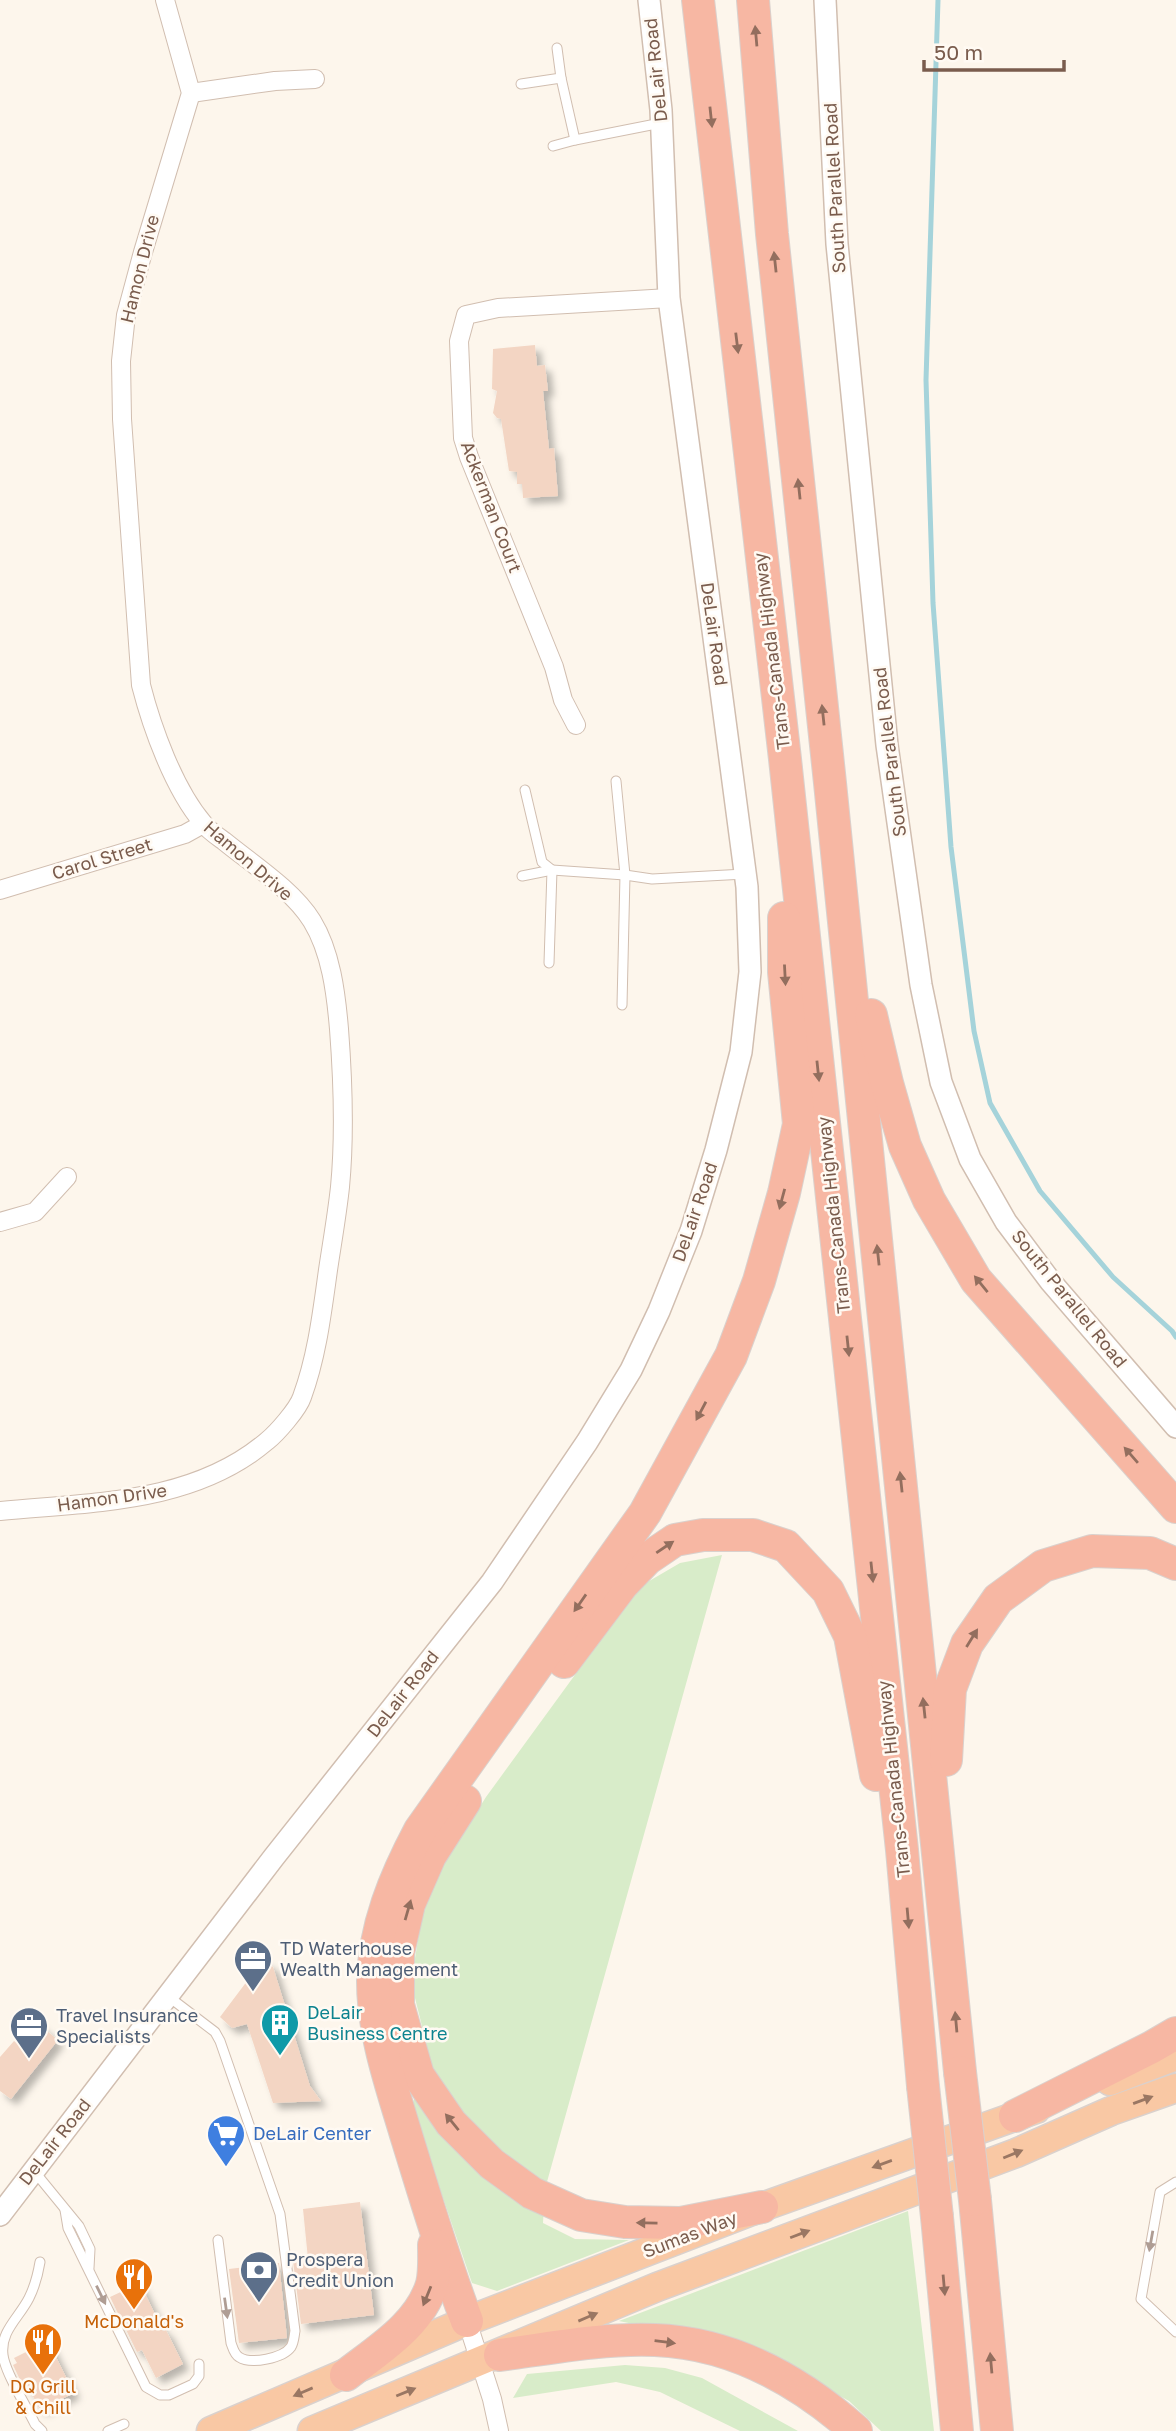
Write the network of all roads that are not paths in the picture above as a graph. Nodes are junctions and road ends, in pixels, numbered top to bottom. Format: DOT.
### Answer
graph roads {
  1 [pos="165,0"];
  2 [pos="649,0"];
  3 [pos="698,0"];
  4 [pos="753,0"];
  5 [pos="825,0"];
  6 [pos="557,48"];
  7 [pos="561,78"];
  8 [pos="315,79"];
  9 [pos="521,84"];
  10 [pos="191,93"];
  11 [pos="661,123"];
  12 [pos="575,140"];
  13 [pos="553,146"];
  14 [pos="669,298"];
  15 [pos="576,725"];
  16 [pos="785,759"];
  17 [pos="616,781"];
  18 [pos="830,783"];
  19 [pos="525,790"];
  20 [pos="203,824"];
  21 [pos="552,870"];
  22 [pos="745,874"];
  23 [pos="625,875"];
  24 [pos="522,876"];
  25 [pos="0,890"];
  26 [pos="549,963"];
  27 [pos="622,1005"];
  28 [pos="67,1177"];
  29 [pos="0,1222"];
  30 [pos="1176,1427"];
  31 [pos="1176,1507"];
  32 [pos="0,1511"];
  33 [pos="1176,1564"];
  34 [pos="902,1850"];
  35 [pos="951,1971"];
  36 [pos="169,1997"];
  37 [pos="1176,2033"];
  38 [pos="1176,2056"];
  39 [pos="1176,2088"];
  40 [pos="1015,2116"];
  41 [pos="33,2170"];
  42 [pos="1176,2182"];
  43 [pos="762,2207"];
  44 [pos="0,2215"];
  45 [pos="435,2229"];
  46 [pos="218,2240"];
  47 [pos="40,2262"];
  48 [pos="467,2321"];
  49 [pos="1176,2332"];
  50 [pos="490,2358"];
  51 [pos="199,2364"];
  52 [pos="346,2375"];
  53 [pos="124,2424"];
  54 [pos="42,2431"];
  55 [pos="108,2431"];
  56 [pos="211,2431"];
  57 [pos="312,2431"];
  58 [pos="499,2431"];
  59 [pos="856,2431"];
  60 [pos="957,2431"];
  61 [pos="997,2431"];
  1 -- 10 [label="street"];
  2 -- 11 [label="street, DeLair Road"];
  3 -- 16 [label="highway, Trans-Canada Highway, one-way"];
  18 -- 4 [label="highway, Trans-Canada Highway, one-way"];
  5 -- 30 [label="street, South Parallel Road"];
  6 -- 7 [label="lane"];
  7 -- 9 [label="lane"];
  7 -- 12 [label="lane"];
  8 -- 10 [label="street"];
  10 -- 20 [label="street, Hamon Drive"];
  11 -- 12 [label="lane"];
  11 -- 14 [label="street, DeLair Road"];
  12 -- 13 [label="lane"];
  14 -- 15 [label="street, Ackerman Court"];
  14 -- 22 [label="street, DeLair Road"];
  16 -- 34 [label="highway, Trans-Canada Highway, one-way"];
  16 -- 45 [label="highway, one-way"];
  17 -- 23 [label="lane"];
  31 -- 18 [label="highway, one-way"];
  35 -- 18 [label="highway, Trans-Canada Highway, one-way"];
  19 -- 21 [label="lane"];
  20 -- 25 [label="street, Carol Street"];
  20 -- 32 [label="street, Hamon Drive"];
  21 -- 23 [label="lane"];
  21 -- 24 [label="lane"];
  21 -- 26 [label="lane"];
  22 -- 23 [label="lane"];
  22 -- 36 [label="street, DeLair Road"];
  23 -- 27 [label="lane"];
  28 -- 29 [label="street"];
  35 -- 33 [label="highway, one-way"];
  43 -- 34 [label="highway, one-way"];
  34 -- 60 [label="highway, Trans-Canada Highway, one-way, bridge"];
  61 -- 35 [label="highway, Trans-Canada Highway, one-way, bridge"];
  36 -- 41 [label="street, DeLair Road"];
  46 -- 36 [label="lane, one-way"];
  37 -- 40 [label="highway"];
  38 -- 40 [label="highway, Sumas Way"];
  50 -- 39 [label="highway, one-way"];
  40 -- 43 [label="highway, Sumas Way, one-way"];
  41 -- 44 [label="street, DeLair Road"];
  41 -- 51 [label="lane, one-way"];
  42 -- 49 [label="lane, one-way"];
  43 -- 48 [label="highway, Sumas Way"];
  45 -- 48 [label="highway"];
  45 -- 52 [label="highway, one-way"];
  47 -- 54 [label="lane"];
  48 -- 50 [label="street"];
  48 -- 52 [label="highway, Sumas Way"];
  57 -- 50 [label="highway, one-way"];
  50 -- 58 [label="street"];
  50 -- 59 [label="highway, one-way"];
  52 -- 56 [label="highway, Sumas Way, one-way"];
  53 -- 55 [label="lane"];
}
